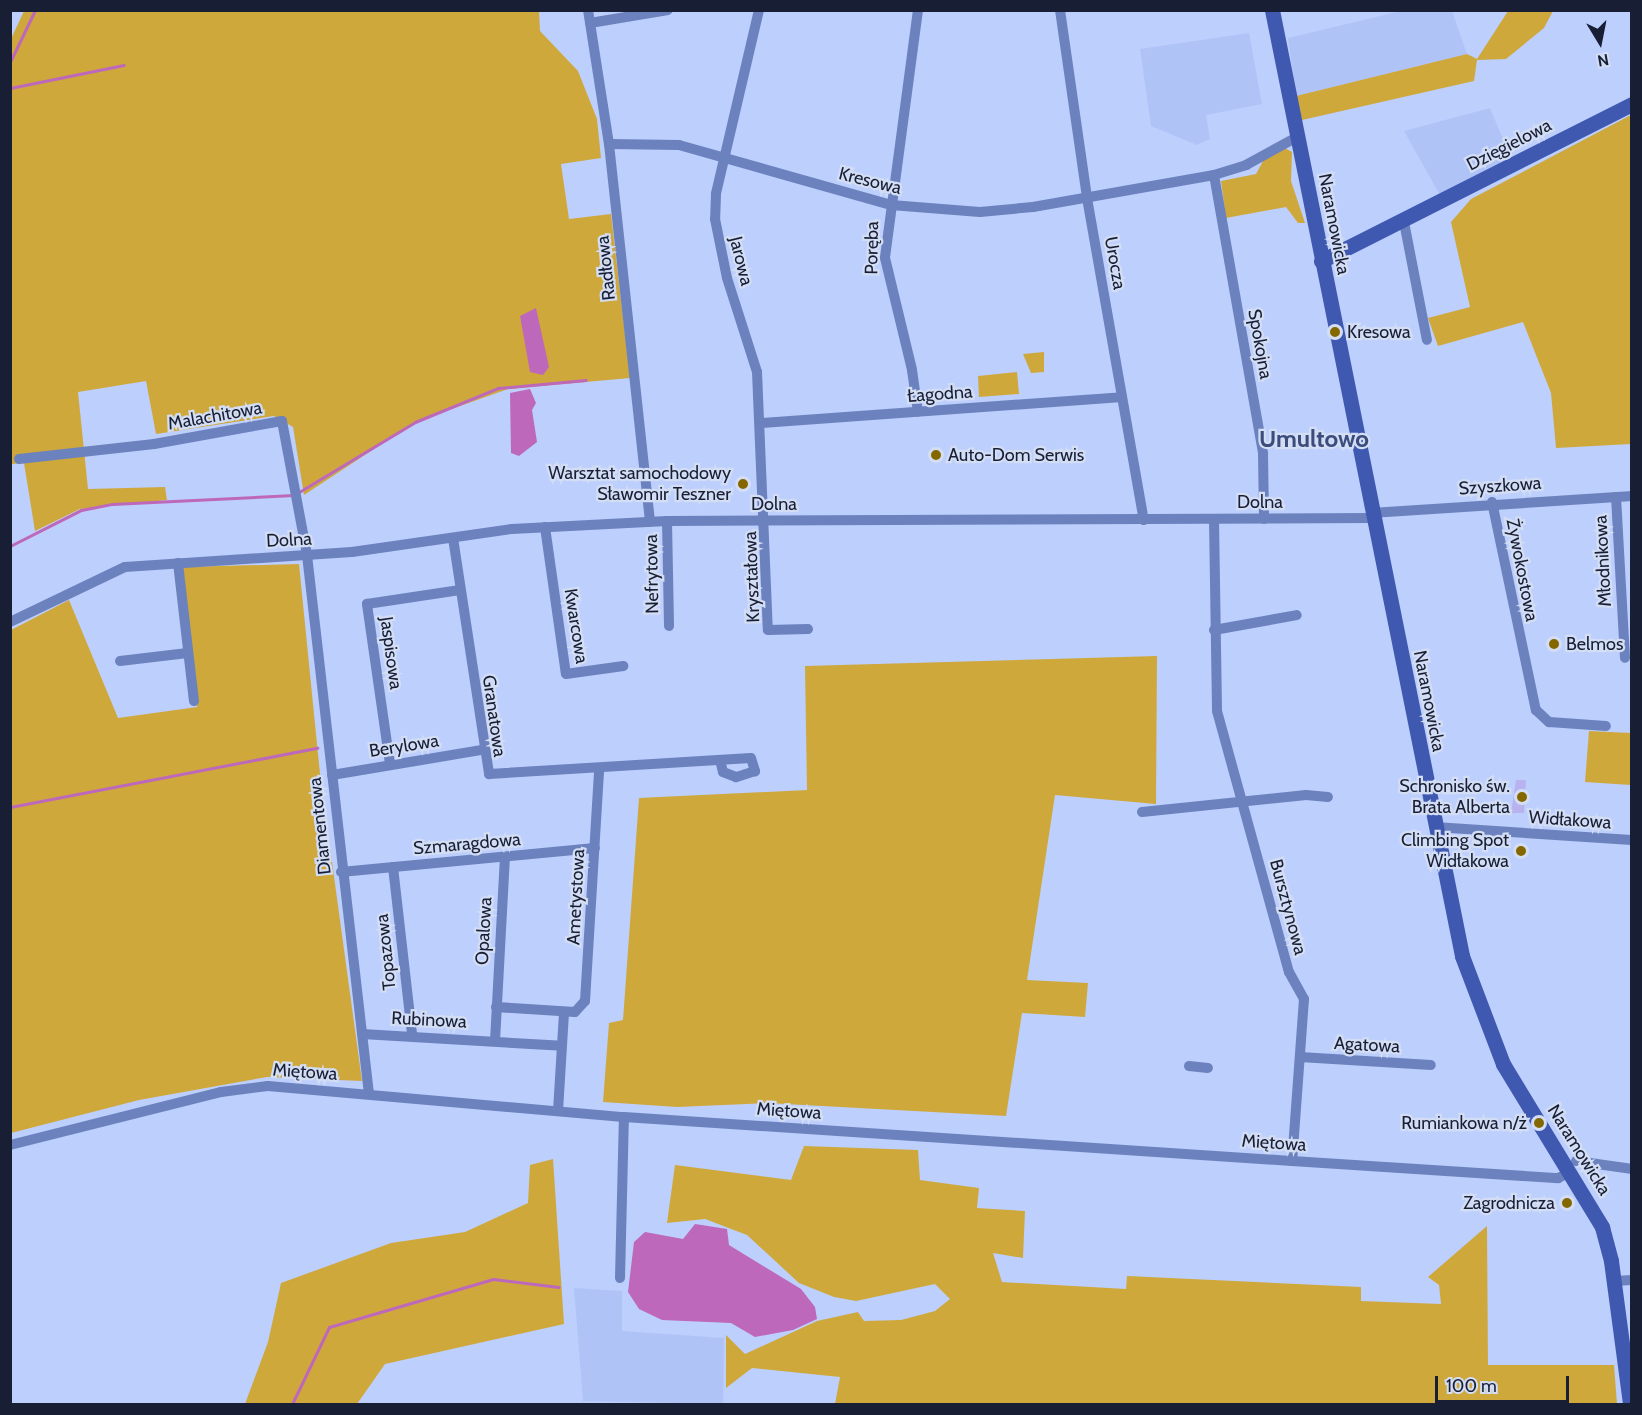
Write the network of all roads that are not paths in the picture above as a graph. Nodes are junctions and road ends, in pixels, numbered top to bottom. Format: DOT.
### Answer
graph roads {
  1 [pos="588,10"];
  2 [pos="668,10"];
  3 [pos="759,10"];
  4 [pos="918,10"];
  5 [pos="1060,10"];
  6 [pos="1272,10"];
  7 [pos="590,23"];
  8 [pos="1632,104"];
  9 [pos="1297,137"];
  10 [pos="609,144"];
  11 [pos="724,156"];
  12 [pos="1214,176"];
  13 [pos="1087,198"];
  14 [pos="891,205"];
  15 [pos="1404,222"];
  16 [pos="1321,261"];
  17 [pos="1427,340"];
  18 [pos="1122,397"];
  19 [pos="918,412"];
  20 [pos="761,423"];
  21 [pos="19,459"];
  22 [pos="1632,496"];
  23 [pos="1616,497"];
  24 [pos="1492,502"];
  25 [pos="1372,516"];
  26 [pos="1214,519"];
  27 [pos="1264,519"];
  28 [pos="766,520"];
  29 [pos="1144,520"];
  30 [pos="667,521"];
  31 [pos="650,522"];
  32 [pos="545,527"];
  33 [pos="453,538"];
  34 [pos="307,555"];
  35 [pos="178,563"];
  36 [pos="460,590"];
  37 [pos="1297,615"];
  38 [pos="10,622"];
  39 [pos="669,626"];
  40 [pos="808,630"];
  41 [pos="1214,630"];
  42 [pos="188,653"];
  43 [pos="1625,658"];
  44 [pos="120,661"];
  45 [pos="623,666"];
  46 [pos="194,701"];
  47 [pos="1606,726"];
  48 [pos="482,750"];
  49 [pos="720,760"];
  50 [pos="390,764"];
  51 [pos="599,769"];
  52 [pos="332,775"];
  53 [pos="1328,797"];
  54 [pos="1240,803"];
  55 [pos="1142,812"];
  56 [pos="1435,827"];
  57 [pos="1632,840"];
  58 [pos="595,848"];
  59 [pos="505,857"];
  60 [pos="393,867"];
  61 [pos="341,872"];
  62 [pos="496,1007"];
  63 [pos="564,1011"];
  64 [pos="362,1034"];
  65 [pos="412,1034"];
  66 [pos="495,1041"];
  67 [pos="562,1046"];
  68 [pos="1300,1058"];
  69 [pos="1431,1065"];
  70 [pos="1189,1066"];
  71 [pos="1208,1068"];
  72 [pos="369,1094"];
  73 [pos="558,1111"];
  74 [pos="624,1117"];
  75 [pos="10,1145"];
  76 [pos="1292,1161"];
  77 [pos="1574,1167"];
  78 [pos="1632,1169"];
  79 [pos="620,1278"];
  80 [pos="1632,1280"];
  81 [pos="1614,1281"];
  82 [pos="1630,1404"];
  1 -- 7 [label="street, Radłowa"];
  2 -- 7 [label="street"];
  3 -- 11 [label="street, Jarowa"];
  4 -- 14 [label="street, Poręba"];
  5 -- 13 [label="street, Urocza"];
  6 -- 9 [label="street, Naramowicka"];
  7 -- 10 [label="street, Radłowa"];
  8 -- 15 [label="street, Dzięgielowa"];
  9 -- 12 [label="street, Kresowa"];
  9 -- 16 [label="street, Naramowicka"];
  10 -- 11 [label="street, Kresowa"];
  10 -- 31 [label="street, Radłowa"];
  11 -- 14 [label="street, Kresowa"];
  11 -- 20 [label="street, Jarowa"];
  12 -- 13 [label="street, Kresowa"];
  12 -- 27 [label="street, Spokojna"];
  13 -- 14 [label="street, Kresowa"];
  13 -- 18 [label="street, Urocza"];
  14 -- 19 [label="street, Poręba"];
  15 -- 16 [label="street, Dzięgielowa"];
  15 -- 17 [label="street"];
  16 -- 25 [label="street, Naramowicka"];
  18 -- 19 [label="street, Łagodna"];
  18 -- 29 [label="street, Urocza"];
  19 -- 20 [label="street, Łagodna"];
  20 -- 28 [label="street, Jarowa"];
  21 -- 34 [label="street, Malachitowa"];
  22 -- 23 [label="street, Szyszkowa"];
  23 -- 24 [label="street, Szyszkowa"];
  23 -- 43 [label="street, Młodnikowa"];
  24 -- 25 [label="street, Szyszkowa"];
  24 -- 47 [label="street, Żywokostowa"];
  25 -- 27 [label="street, Dolna"];
  25 -- 56 [label="street, Naramowicka"];
  26 -- 27 [label="street, Dolna"];
  26 -- 29 [label="street, Dolna"];
  26 -- 41 [label="street, Bursztynowa"];
  28 -- 29 [label="street, Dolna"];
  28 -- 30 [label="street, Dolna"];
  28 -- 40 [label="street, Kryształowa"];
  30 -- 31 [label="street, Dolna"];
  30 -- 39 [label="street, Nefrytowa"];
  31 -- 32 [label="street, Dolna"];
  32 -- 33 [label="street, Dolna"];
  32 -- 45 [label="street, Kwarcowa"];
  33 -- 34 [label="street, Dolna"];
  33 -- 36 [label="street, Granatowa"];
  34 -- 35 [label="street, Dolna"];
  34 -- 52 [label="street, Diamentowa"];
  35 -- 38 [label="street, Dolna"];
  35 -- 42 [label="street"];
  36 -- 48 [label="street, Granatowa"];
  36 -- 50 [label="street, Jaspisowa"];
  37 -- 41 [label="street"];
  41 -- 54 [label="street, Bursztynowa"];
  42 -- 44 [label="street"];
  42 -- 46 [label="street"];
  48 -- 50 [label="street, Berylowa"];
  48 -- 51 [label="street, Granatowa"];
  49 -- 51 [label="street, Granatowa"];
  50 -- 52 [label="street, Berylowa"];
  51 -- 58 [label="street, Ametystowa"];
  52 -- 61 [label="street, Diamentowa"];
  53 -- 54 [label="street"];
  54 -- 55 [label="street"];
  54 -- 68 [label="street, Bursztynowa"];
  56 -- 57 [label="street, Widłakowa"];
  56 -- 77 [label="street, Naramowicka"];
  58 -- 59 [label="street, Szmaragdowa"];
  58 -- 63 [label="street, Ametystowa"];
  59 -- 60 [label="street, Szmaragdowa"];
  59 -- 62 [label="street, Opalowa"];
  60 -- 61 [label="street, Szmaragdowa"];
  60 -- 65 [label="street, Topazowa"];
  61 -- 64 [label="street, Diamentowa"];
  62 -- 63 [label="street"];
  62 -- 66 [label="street"];
  63 -- 67 [label="street"];
  64 -- 65 [label="street, Rubinowa"];
  64 -- 72 [label="street, Diamentowa"];
  65 -- 66 [label="street, Rubinowa"];
  66 -- 67 [label="street, Rubinowa"];
  67 -- 73 [label="street"];
  68 -- 69 [label="street, Agatowa"];
  68 -- 76 [label="street, Bursztynowa"];
  70 -- 71 [label="street"];
  72 -- 73 [label="street, Miętowa"];
  72 -- 75 [label="street, Miętowa"];
  73 -- 74 [label="street, Miętowa"];
  74 -- 76 [label="street, Miętowa"];
  74 -- 79 [label="street"];
  76 -- 77 [label="street, Miętowa"];
  77 -- 78 [label="street, Miętowa"];
  77 -- 81 [label="street, Naramowicka"];
  80 -- 81 [label="street"];
  81 -- 82 [label="street, Naramowicka"];
}
